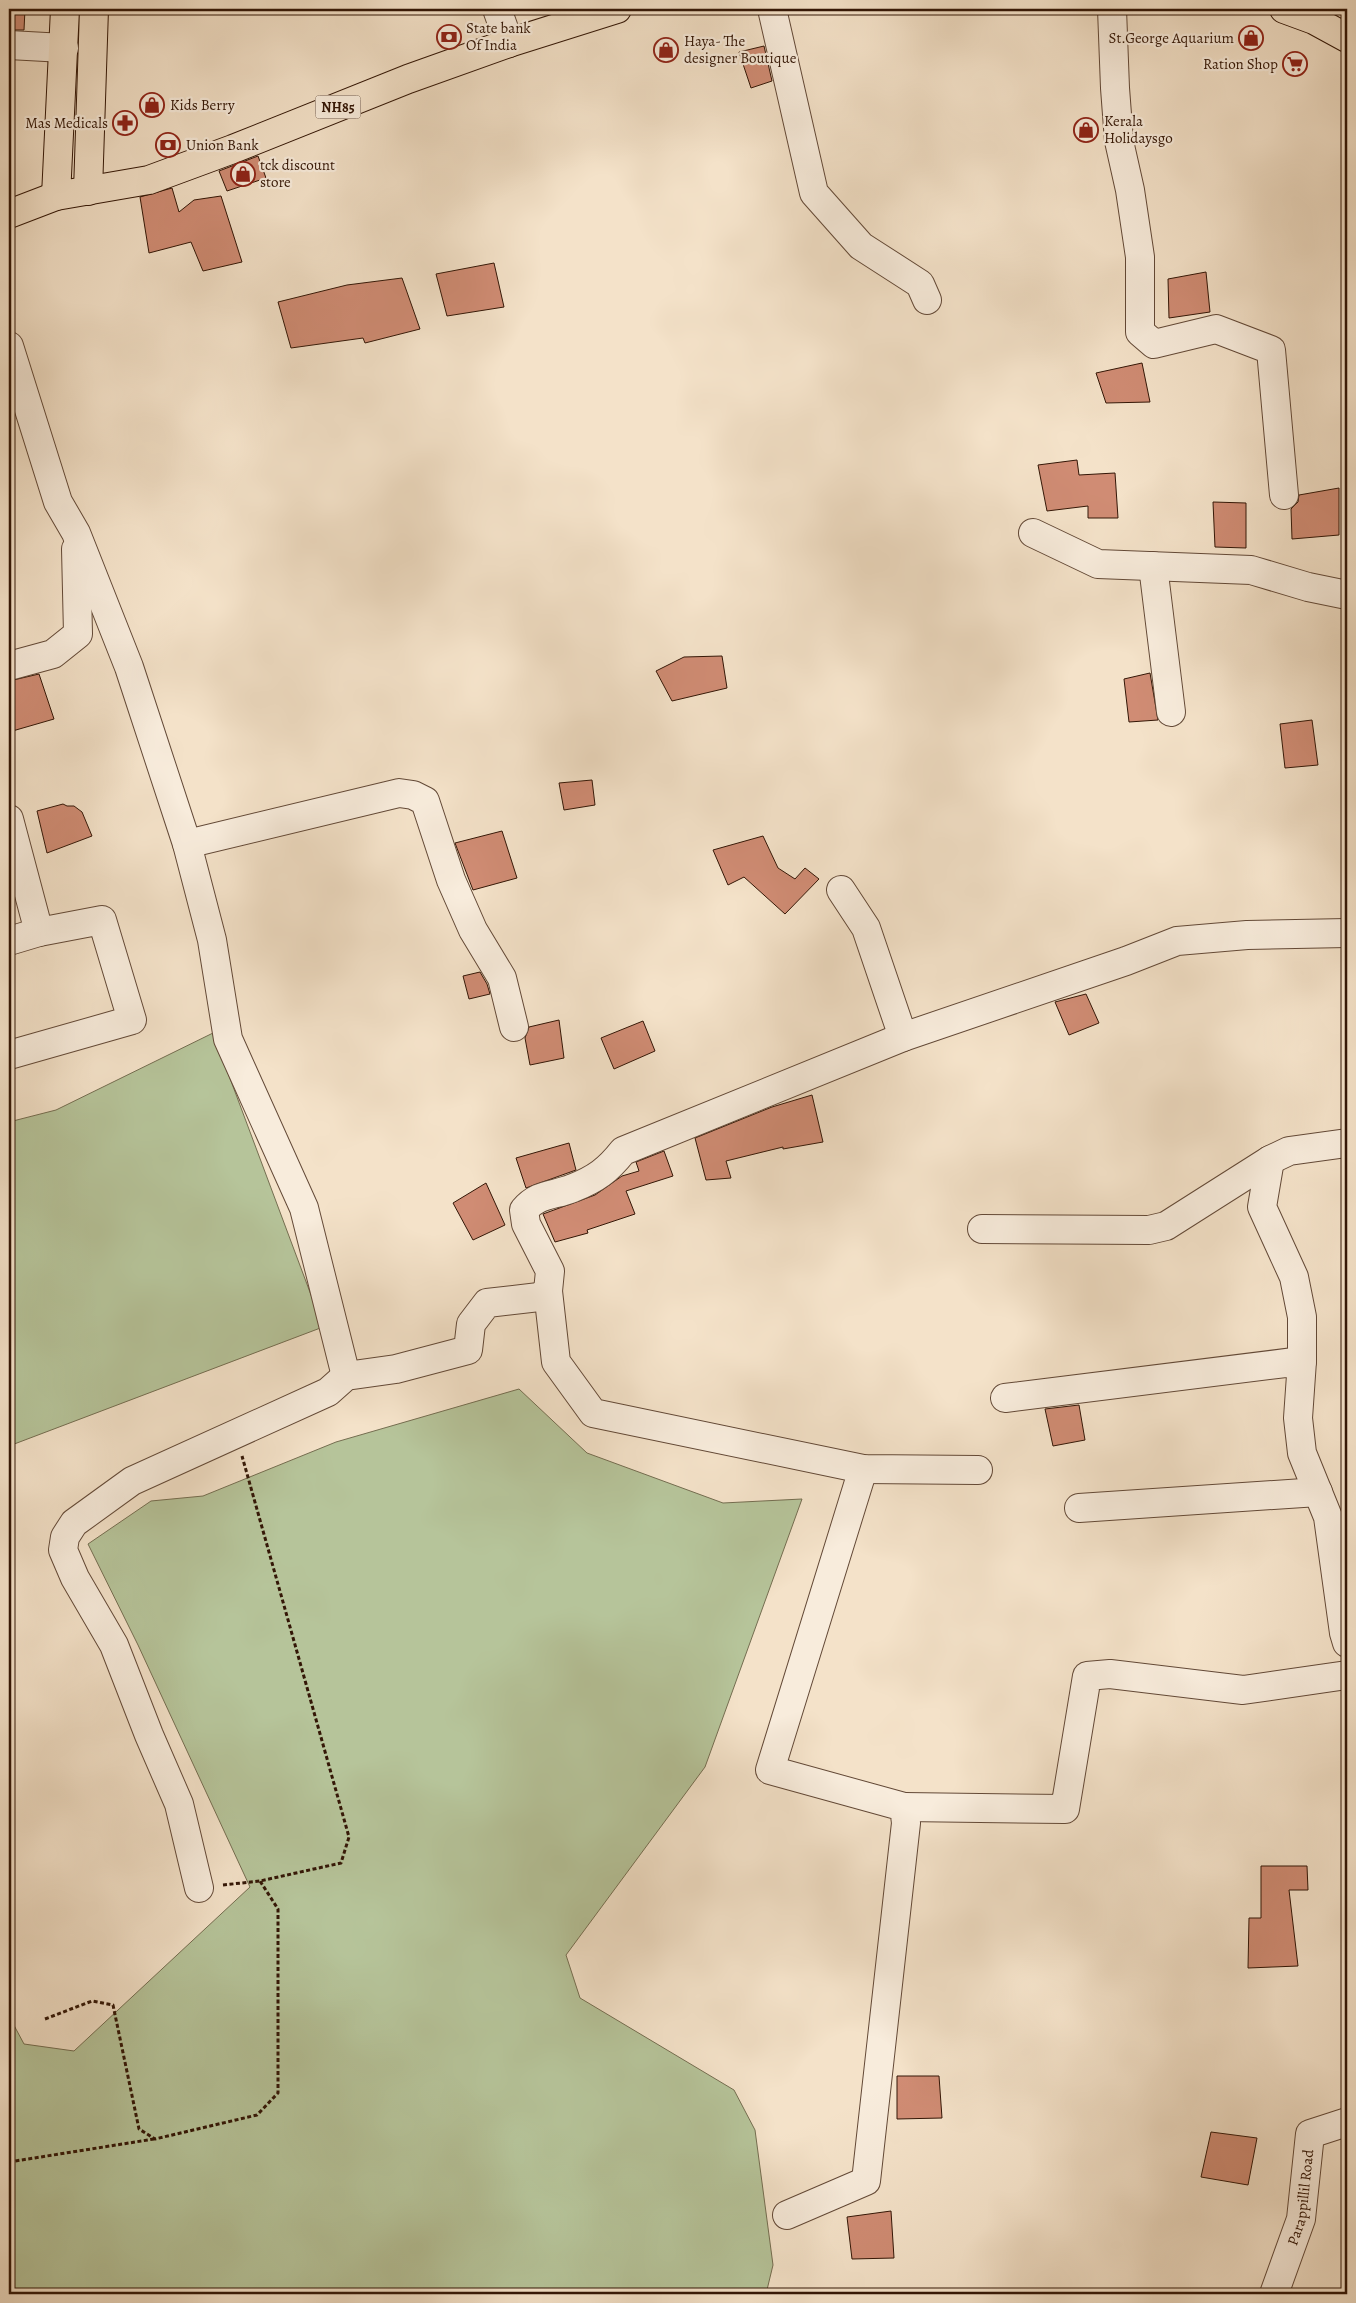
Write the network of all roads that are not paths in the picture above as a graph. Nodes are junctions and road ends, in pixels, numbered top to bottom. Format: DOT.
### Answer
graph roads {
  1 [pos="65,9"];
  2 [pos="94,9"];
  3 [pos="497,9"];
  4 [pos="617,9"];
  5 [pos="772,9"];
  6 [pos="1112,9"];
  7 [pos="1284,9"];
  8 [pos="1347,38"];
  9 [pos="509,43"];
  10 [pos="9,45"];
  11 [pos="64,48"];
  12 [pos="88,191"];
  13 [pos="56,196"];
  14 [pos="9,214"];
  15 [pos="927,300"];
  16 [pos="9,346"];
  17 [pos="13,374"];
  18 [pos="1284,495"];
  19 [pos="76,533"];
  20 [pos="1033,533"];
  21 [pos="1153,566"];
  22 [pos="1347,595"];
  23 [pos="9,666"];
  24 [pos="1171,712"];
  25 [pos="9,819"];
  26 [pos="187,844"];
  27 [pos="841,890"];
  28 [pos="39,932"];
  29 [pos="1347,933"];
  30 [pos="9,941"];
  31 [pos="514,1027"];
  32 [pos="903,1037"];
  33 [pos="9,1055"];
  34 [pos="1347,1143"];
  35 [pos="1270,1160"];
  36 [pos="982,1229"];
  37 [pos="548,1291"];
  38 [pos="1302,1361"];
  39 [pos="346,1376"];
  40 [pos="1005,1398"];
  41 [pos="863,1469"];
  42 [pos="978,1470"];
  43 [pos="1318,1492"];
  44 [pos="1079,1508"];
  45 [pos="1347,1643"];
  46 [pos="1347,1675"];
  47 [pos="904,1807"];
  48 [pos="199,1888"];
  49 [pos="1347,2122"];
  50 [pos="787,2215"];
  51 [pos="1274,2294"];
  1 -- 11 [label="main road"];
  2 -- 12 [label="main road"];
  3 -- 9 [label="street"];
  4 -- 9 [label="main road, NH85"];
  5 -- 15 [label="street"];
  6 -- 18 [label="street"];
  7 -- 8 [label="main road"];
  9 -- 12 [label="main road, NH85"];
  10 -- 11 [label="street"];
  11 -- 13 [label="main road"];
  12 -- 13 [label="main road, NH85"];
  13 -- 14 [label="main road"];
  16 -- 17 [label="street"];
  17 -- 19 [label="street"];
  19 -- 23 [label="street"];
  19 -- 26 [label="street"];
  20 -- 21 [label="street"];
  21 -- 22 [label="street"];
  21 -- 24 [label="street"];
  25 -- 28 [label="street"];
  26 -- 31 [label="street"];
  26 -- 39 [label="street"];
  27 -- 32 [label="street"];
  28 -- 30 [label="street"];
  28 -- 33 [label="street"];
  29 -- 32 [label="street"];
  32 -- 37 [label="street"];
  34 -- 35 [label="street"];
  35 -- 36 [label="street"];
  35 -- 38 [label="street"];
  37 -- 39 [label="street"];
  37 -- 41 [label="street"];
  38 -- 40 [label="street"];
  38 -- 43 [label="street"];
  39 -- 48 [label="street"];
  41 -- 42 [label="street"];
  41 -- 47 [label="street"];
  43 -- 44 [label="street"];
  43 -- 45 [label="street"];
  46 -- 47 [label="street"];
  47 -- 50 [label="street"];
  49 -- 51 [label="street, Parappillil Road"];
}
